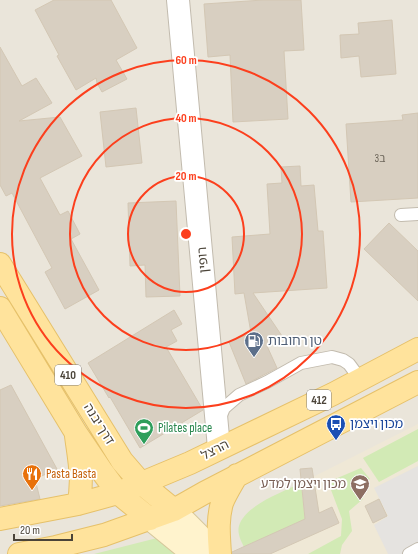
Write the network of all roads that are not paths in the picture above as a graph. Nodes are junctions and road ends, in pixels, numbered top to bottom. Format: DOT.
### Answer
graph roads {
  1 [pos="162,0"];
  2 [pos="178,0"];
  3 [pos="181,34"];
  4 [pos="418,214"];
  5 [pos="401,215"];
  6 [pos="0,264"];
  7 [pos="0,308"];
  8 [pos="418,349"];
  9 [pos="360,379"];
  10 [pos="418,382"];
  11 [pos="218,423"];
  12 [pos="76,433"];
  13 [pos="220,448"];
  14 [pos="237,475"];
  15 [pos="141,483"];
  16 [pos="118,493"];
  17 [pos="78,504"];
  18 [pos="174,510"];
  19 [pos="0,519"];
  20 [pos="150,519"];
  21 [pos="418,549"];
  22 [pos="19,554"];
  23 [pos="193,554"];
  24 [pos="212,554"];
  25 [pos="220,554"];
  26 [pos="409,554"];
  1 -- 3 [label="street"];
  2 -- 3 [label="street, רופין"];
  3 -- 11 [label="street, רופין"];
  4 -- 5 [label="lane"];
  6 -- 15 [label="main road, דרך יבנה / 410"];
  7 -- 12 [label="main road, דרך יבנה / 410"];
  8 -- 9 [label="main road, הרצל / 412"];
  9 -- 11 [label="lane"];
  9 -- 13 [label="main road, הרצל / 412"];
  10 -- 14 [label="main road, 412"];
  11 -- 13 [label="street, רופין"];
  12 -- 16 [label="main road, דרך יבנה / 410"];
  12 -- 17 [label="main road"];
  13 -- 15 [label="main road, הרצל / 412"];
  14 -- 18 [label="main road, 412"];
  14 -- 25 [label="main road"];
  15 -- 16 [label="main road, הרצל / 412"];
  15 -- 18 [label="main road, דרך יבנה / 410"];
  16 -- 17 [label="main road, הרצל / 412"];
  16 -- 20 [label="main road, דרך יבנה / 410"];
  17 -- 19 [label="main road, הרצל / 412"];
  18 -- 20 [label="main road, 412"];
  18 -- 24 [label="street"];
  20 -- 22 [label="main road, 412"];
  20 -- 23 [label="street"];
  21 -- 26 [label="lane"];
}
